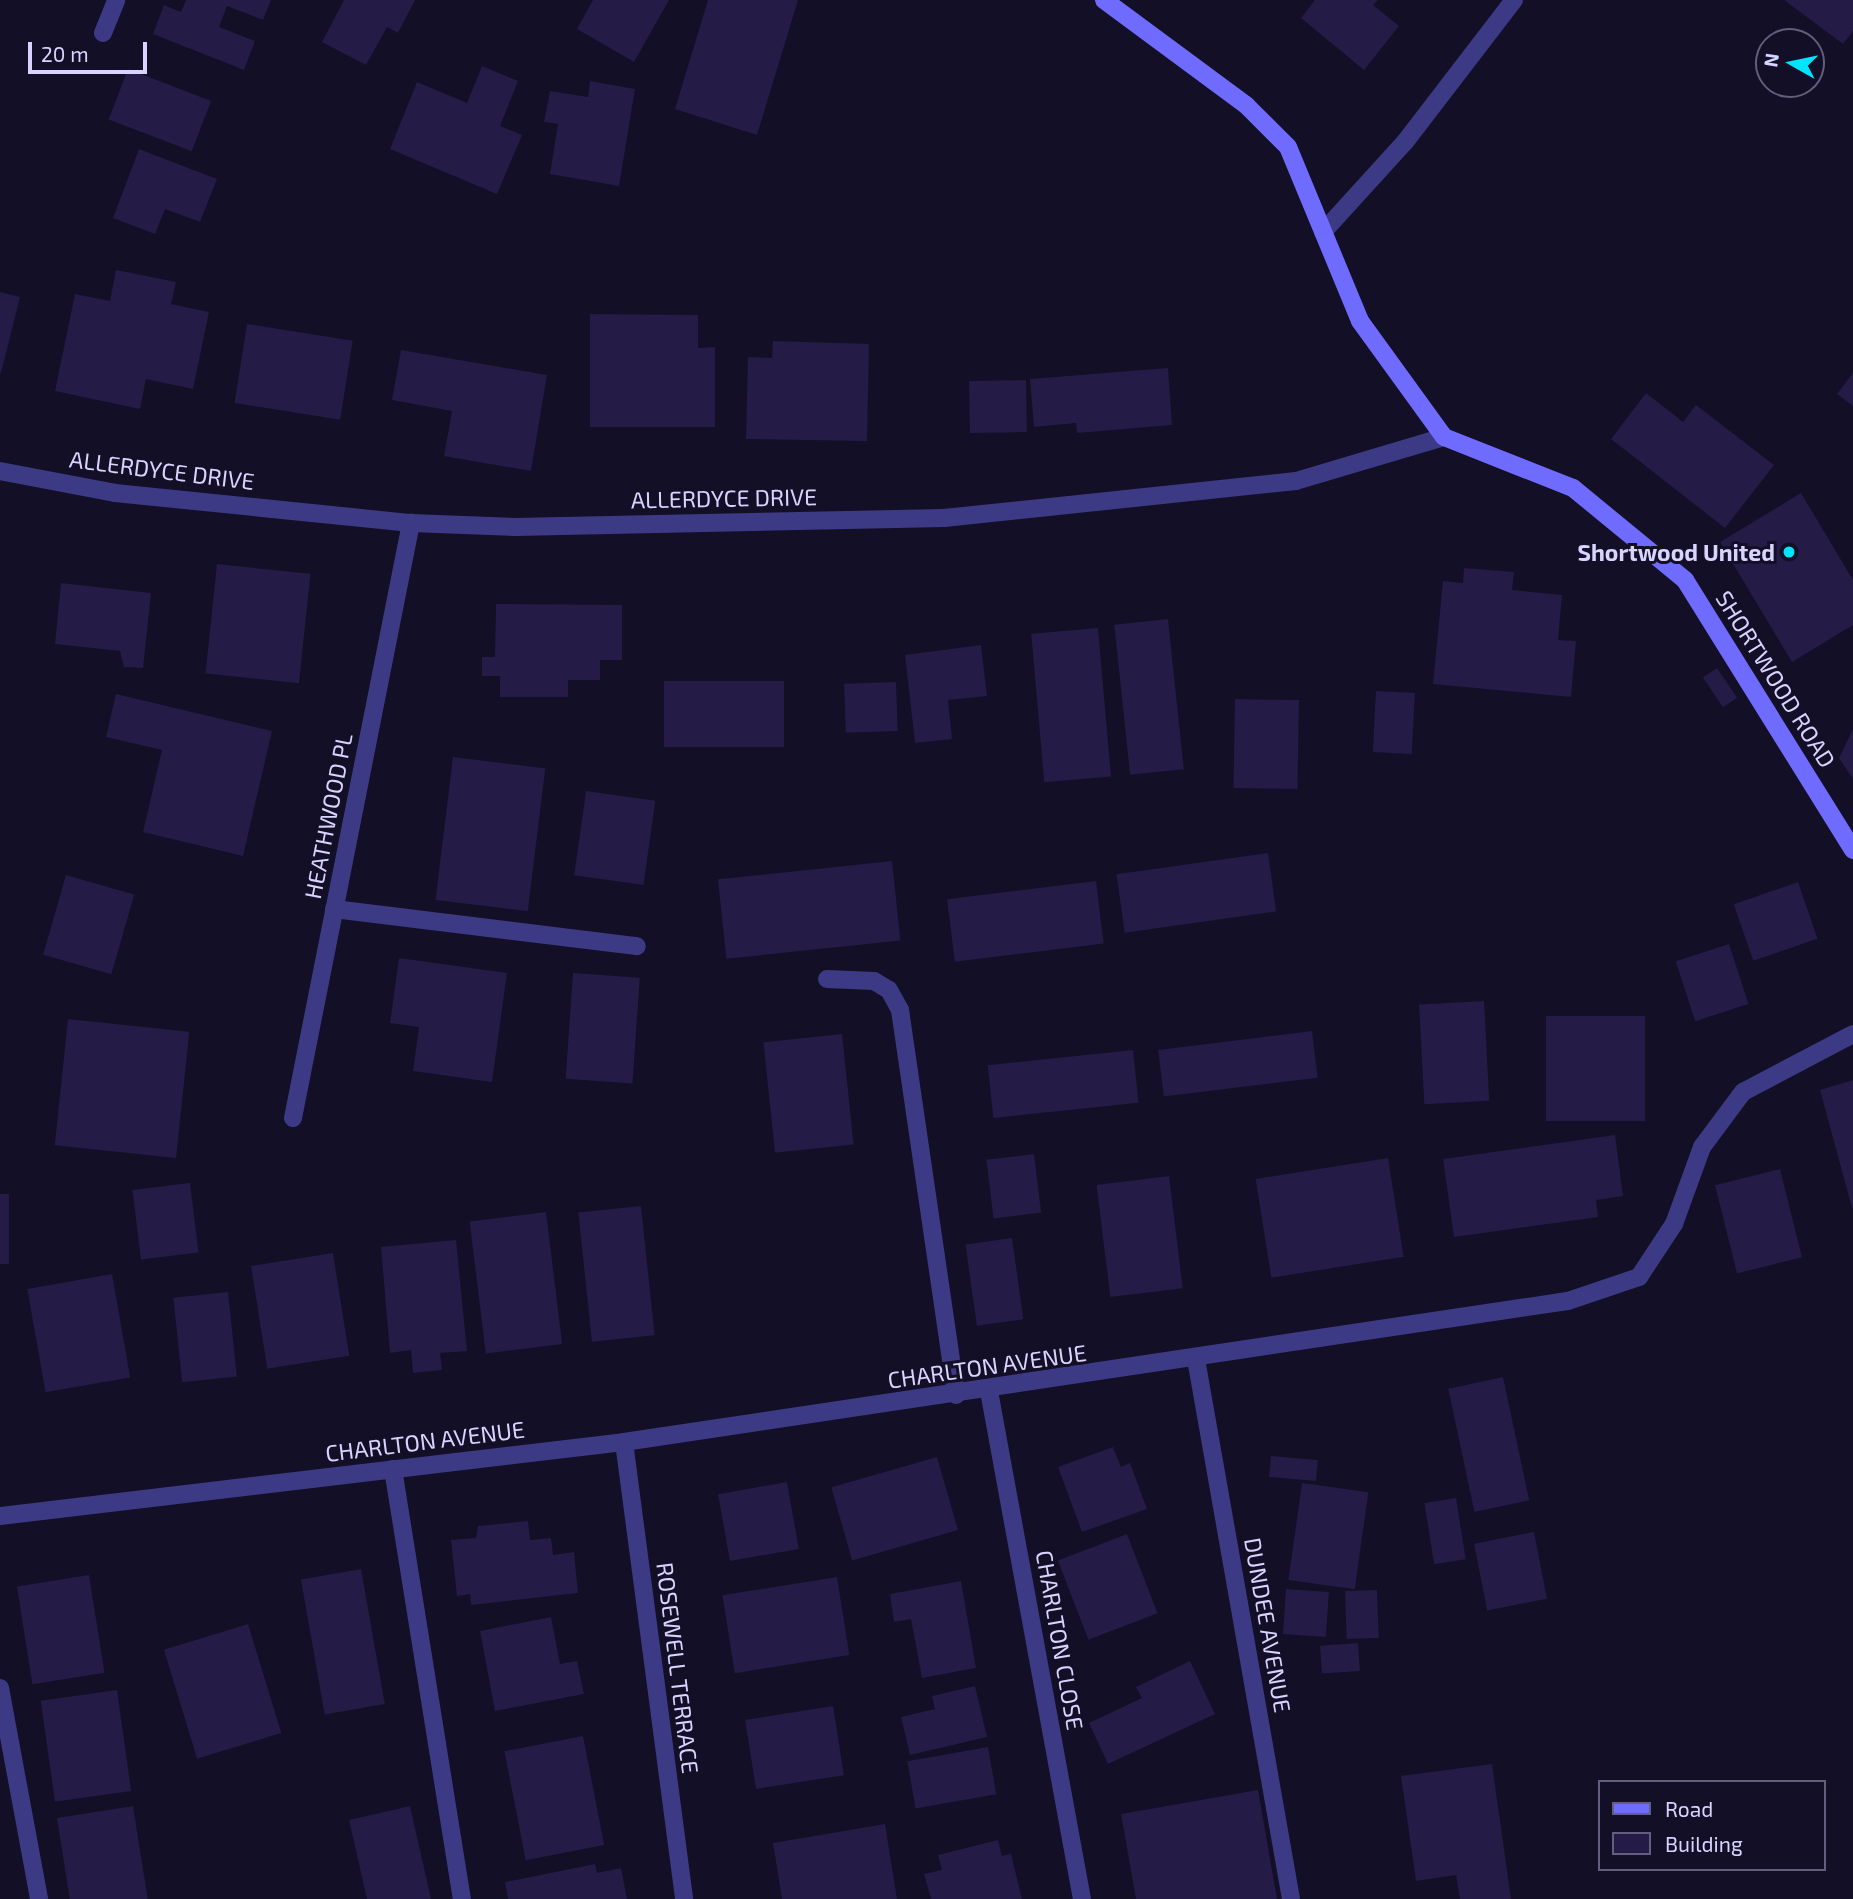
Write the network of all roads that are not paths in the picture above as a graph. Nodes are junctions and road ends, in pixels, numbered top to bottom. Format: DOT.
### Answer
graph roads {
  1 [pos="116,0"];
  2 [pos="1104,0"];
  3 [pos="1514,0"];
  4 [pos="103,33"];
  5 [pos="1324,232"];
  6 [pos="1444,437"];
  7 [pos="0,471"];
  8 [pos="411,523"];
  9 [pos="1853,850"];
  10 [pos="334,909"];
  11 [pos="637,946"];
  12 [pos="827,979"];
  13 [pos="1853,1034"];
  14 [pos="293,1118"];
  15 [pos="1196,1359"];
  16 [pos="989,1391"];
  17 [pos="956,1395"];
  18 [pos="624,1442"];
  19 [pos="393,1469"];
  20 [pos="0,1516"];
  21 [pos="0,1688"];
  22 [pos="39,1899"];
  23 [pos="462,1899"];
  24 [pos="684,1899"];
  25 [pos="1082,1899"];
  26 [pos="1291,1899"];
  1 -- 4 [label="street"];
  2 -- 5 [label="main road"];
  3 -- 5 [label="street"];
  5 -- 6 [label="main road"];
  6 -- 8 [label="street, ALLERDYCE DRIVE"];
  6 -- 9 [label="main road, SHORTWOOD ROAD"];
  7 -- 8 [label="street, ALLERDYCE DRIVE"];
  8 -- 10 [label="street, HEATHWOOD PL"];
  10 -- 11 [label="street"];
  10 -- 14 [label="street, HEATHWOOD PL"];
  12 -- 17 [label="street"];
  13 -- 15 [label="street, CHARLTON AVENUE"];
  15 -- 16 [label="street, CHARLTON AVENUE"];
  15 -- 26 [label="street, DUNDEE AVENUE"];
  16 -- 17 [label="street, CHARLTON AVENUE"];
  16 -- 25 [label="street, CHARLTON CLOSE"];
  17 -- 18 [label="street, CHARLTON AVENUE"];
  18 -- 19 [label="street, CHARLTON AVENUE"];
  18 -- 24 [label="street, ROSEWELL TERRACE"];
  19 -- 20 [label="street, CHARLTON AVENUE"];
  19 -- 23 [label="street"];
  21 -- 22 [label="street"];
}
